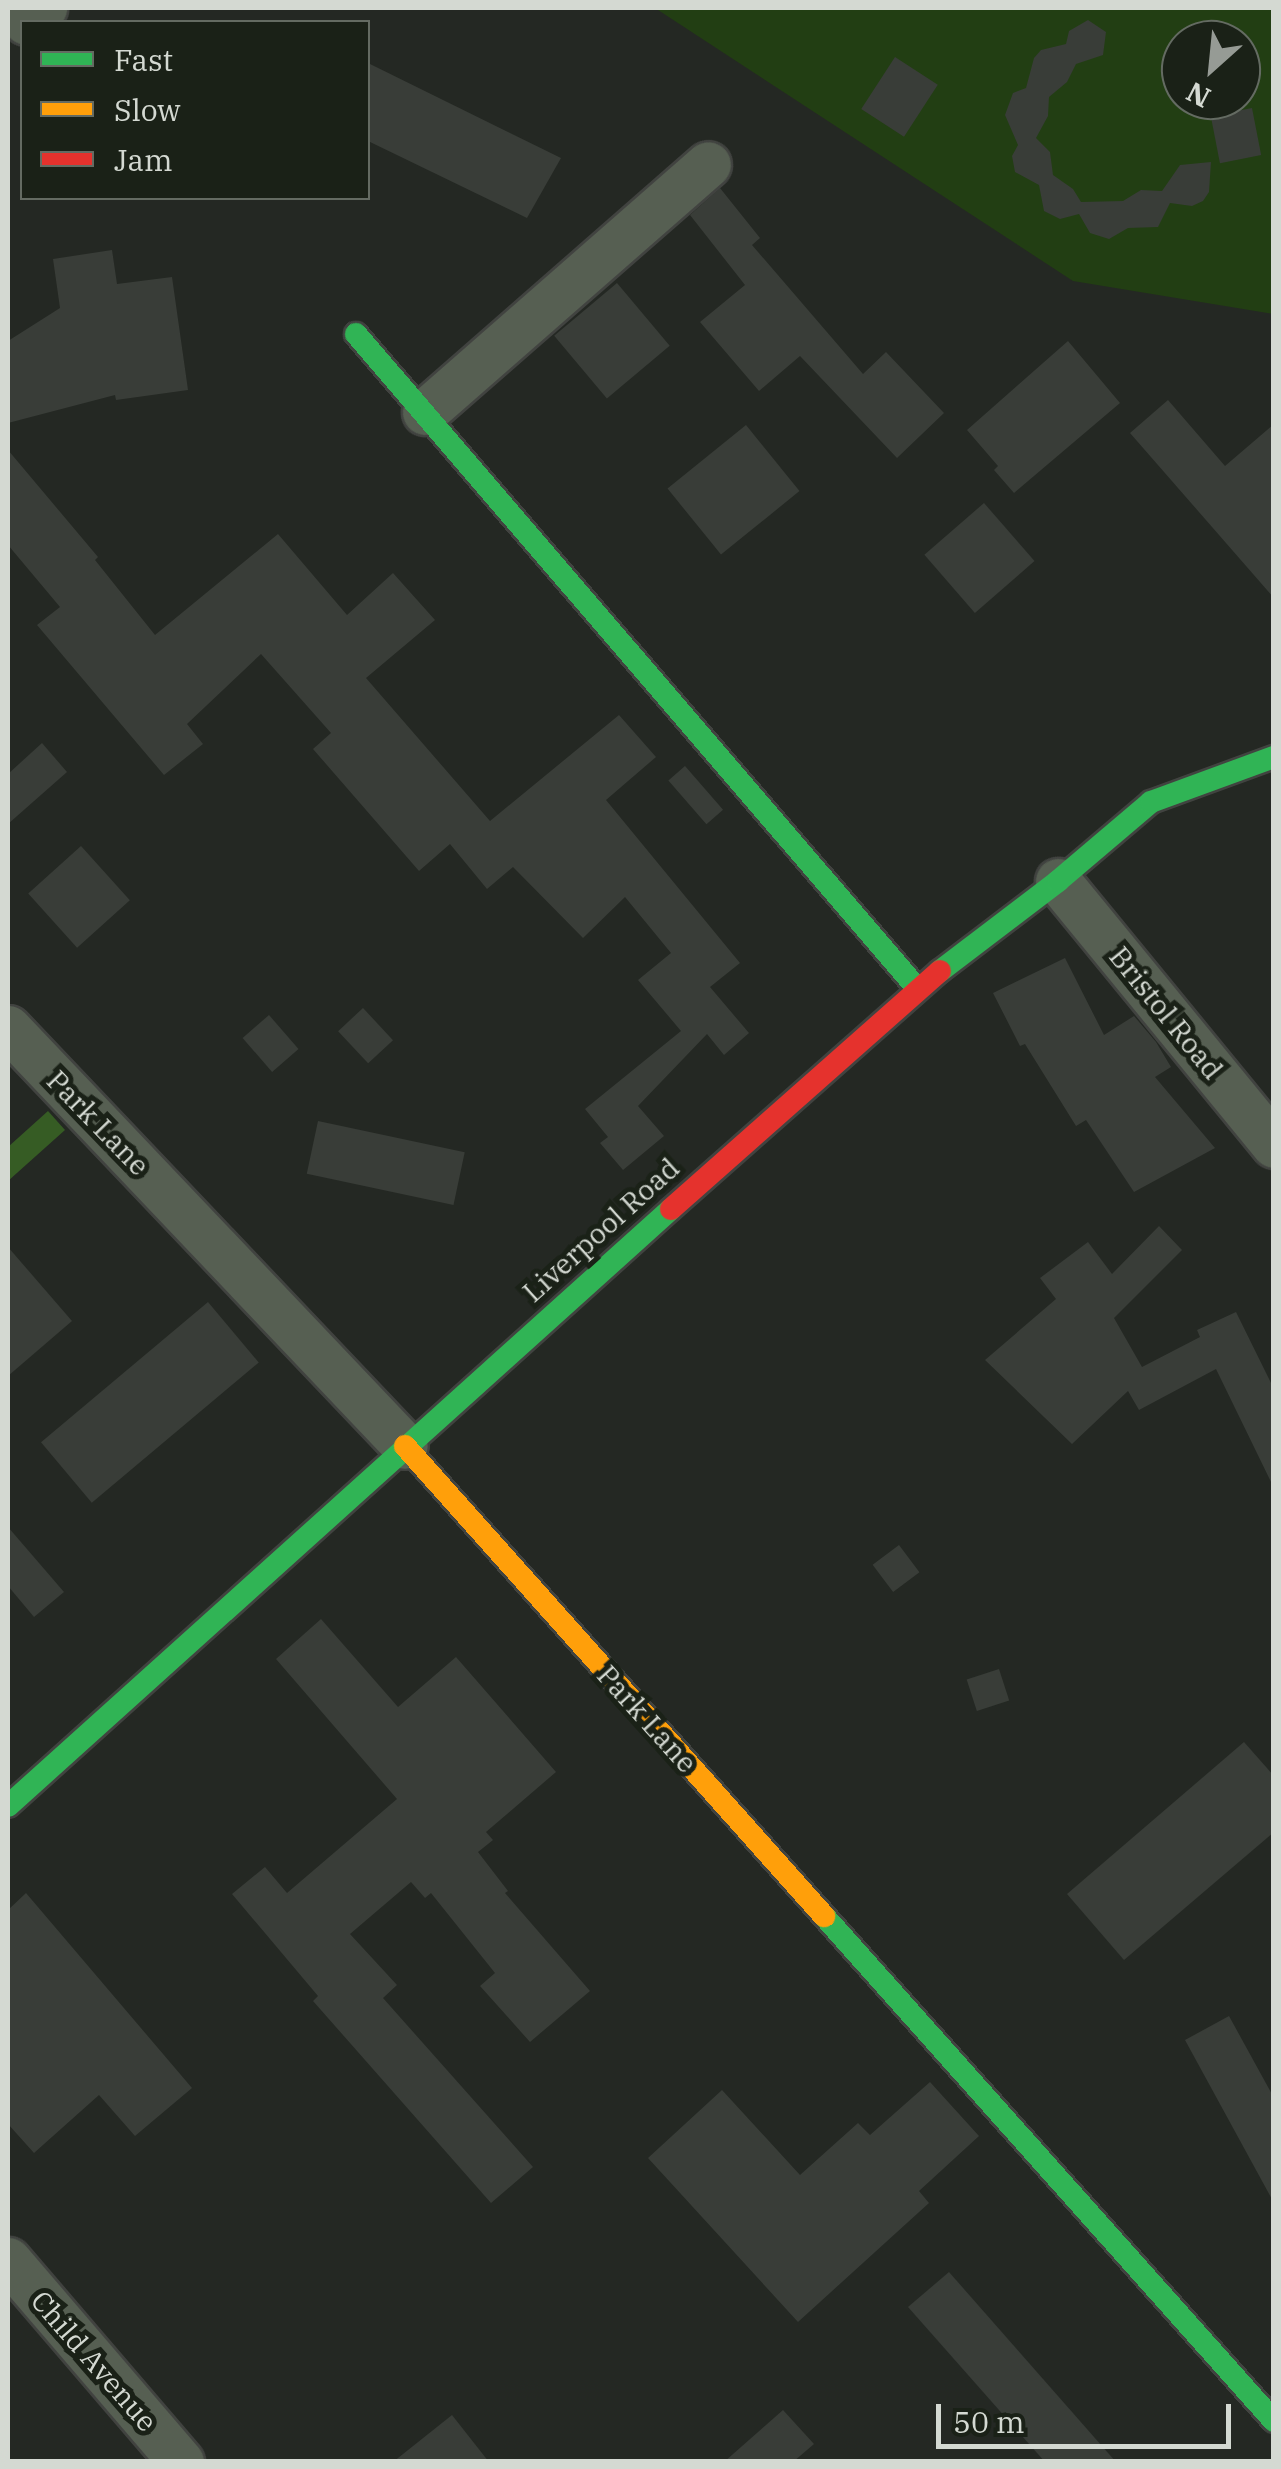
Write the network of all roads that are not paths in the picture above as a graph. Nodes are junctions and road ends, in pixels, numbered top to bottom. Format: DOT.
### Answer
graph roads {
  1 [pos="708,164"];
  2 [pos="356,334"];
  3 [pos="425,412"];
  4 [pos="1274,757"];
  5 [pos="1058,881"];
  6 [pos="917,988"];
  7 [pos="8,1028"];
  8 [pos="1274,1145"];
  9 [pos="405,1446"];
  10 [pos="8,1806"];
  11 [pos="8,2260"];
  12 [pos="1274,2422"];
  13 [pos="182,2462"];
  1 -- 3 [label="street"];
  2 -- 3 [label="street"];
  3 -- 6 [label="street"];
  4 -- 5 [label="street, Liverpool Road"];
  5 -- 6 [label="street, Liverpool Road"];
  5 -- 8 [label="street, Bristol Road"];
  6 -- 9 [label="street, Liverpool Road"];
  7 -- 9 [label="street, Park Lane"];
  9 -- 10 [label="street, Liverpool Road"];
  9 -- 12 [label="street, Park Lane"];
  11 -- 13 [label="street, Child Avenue"];
}
